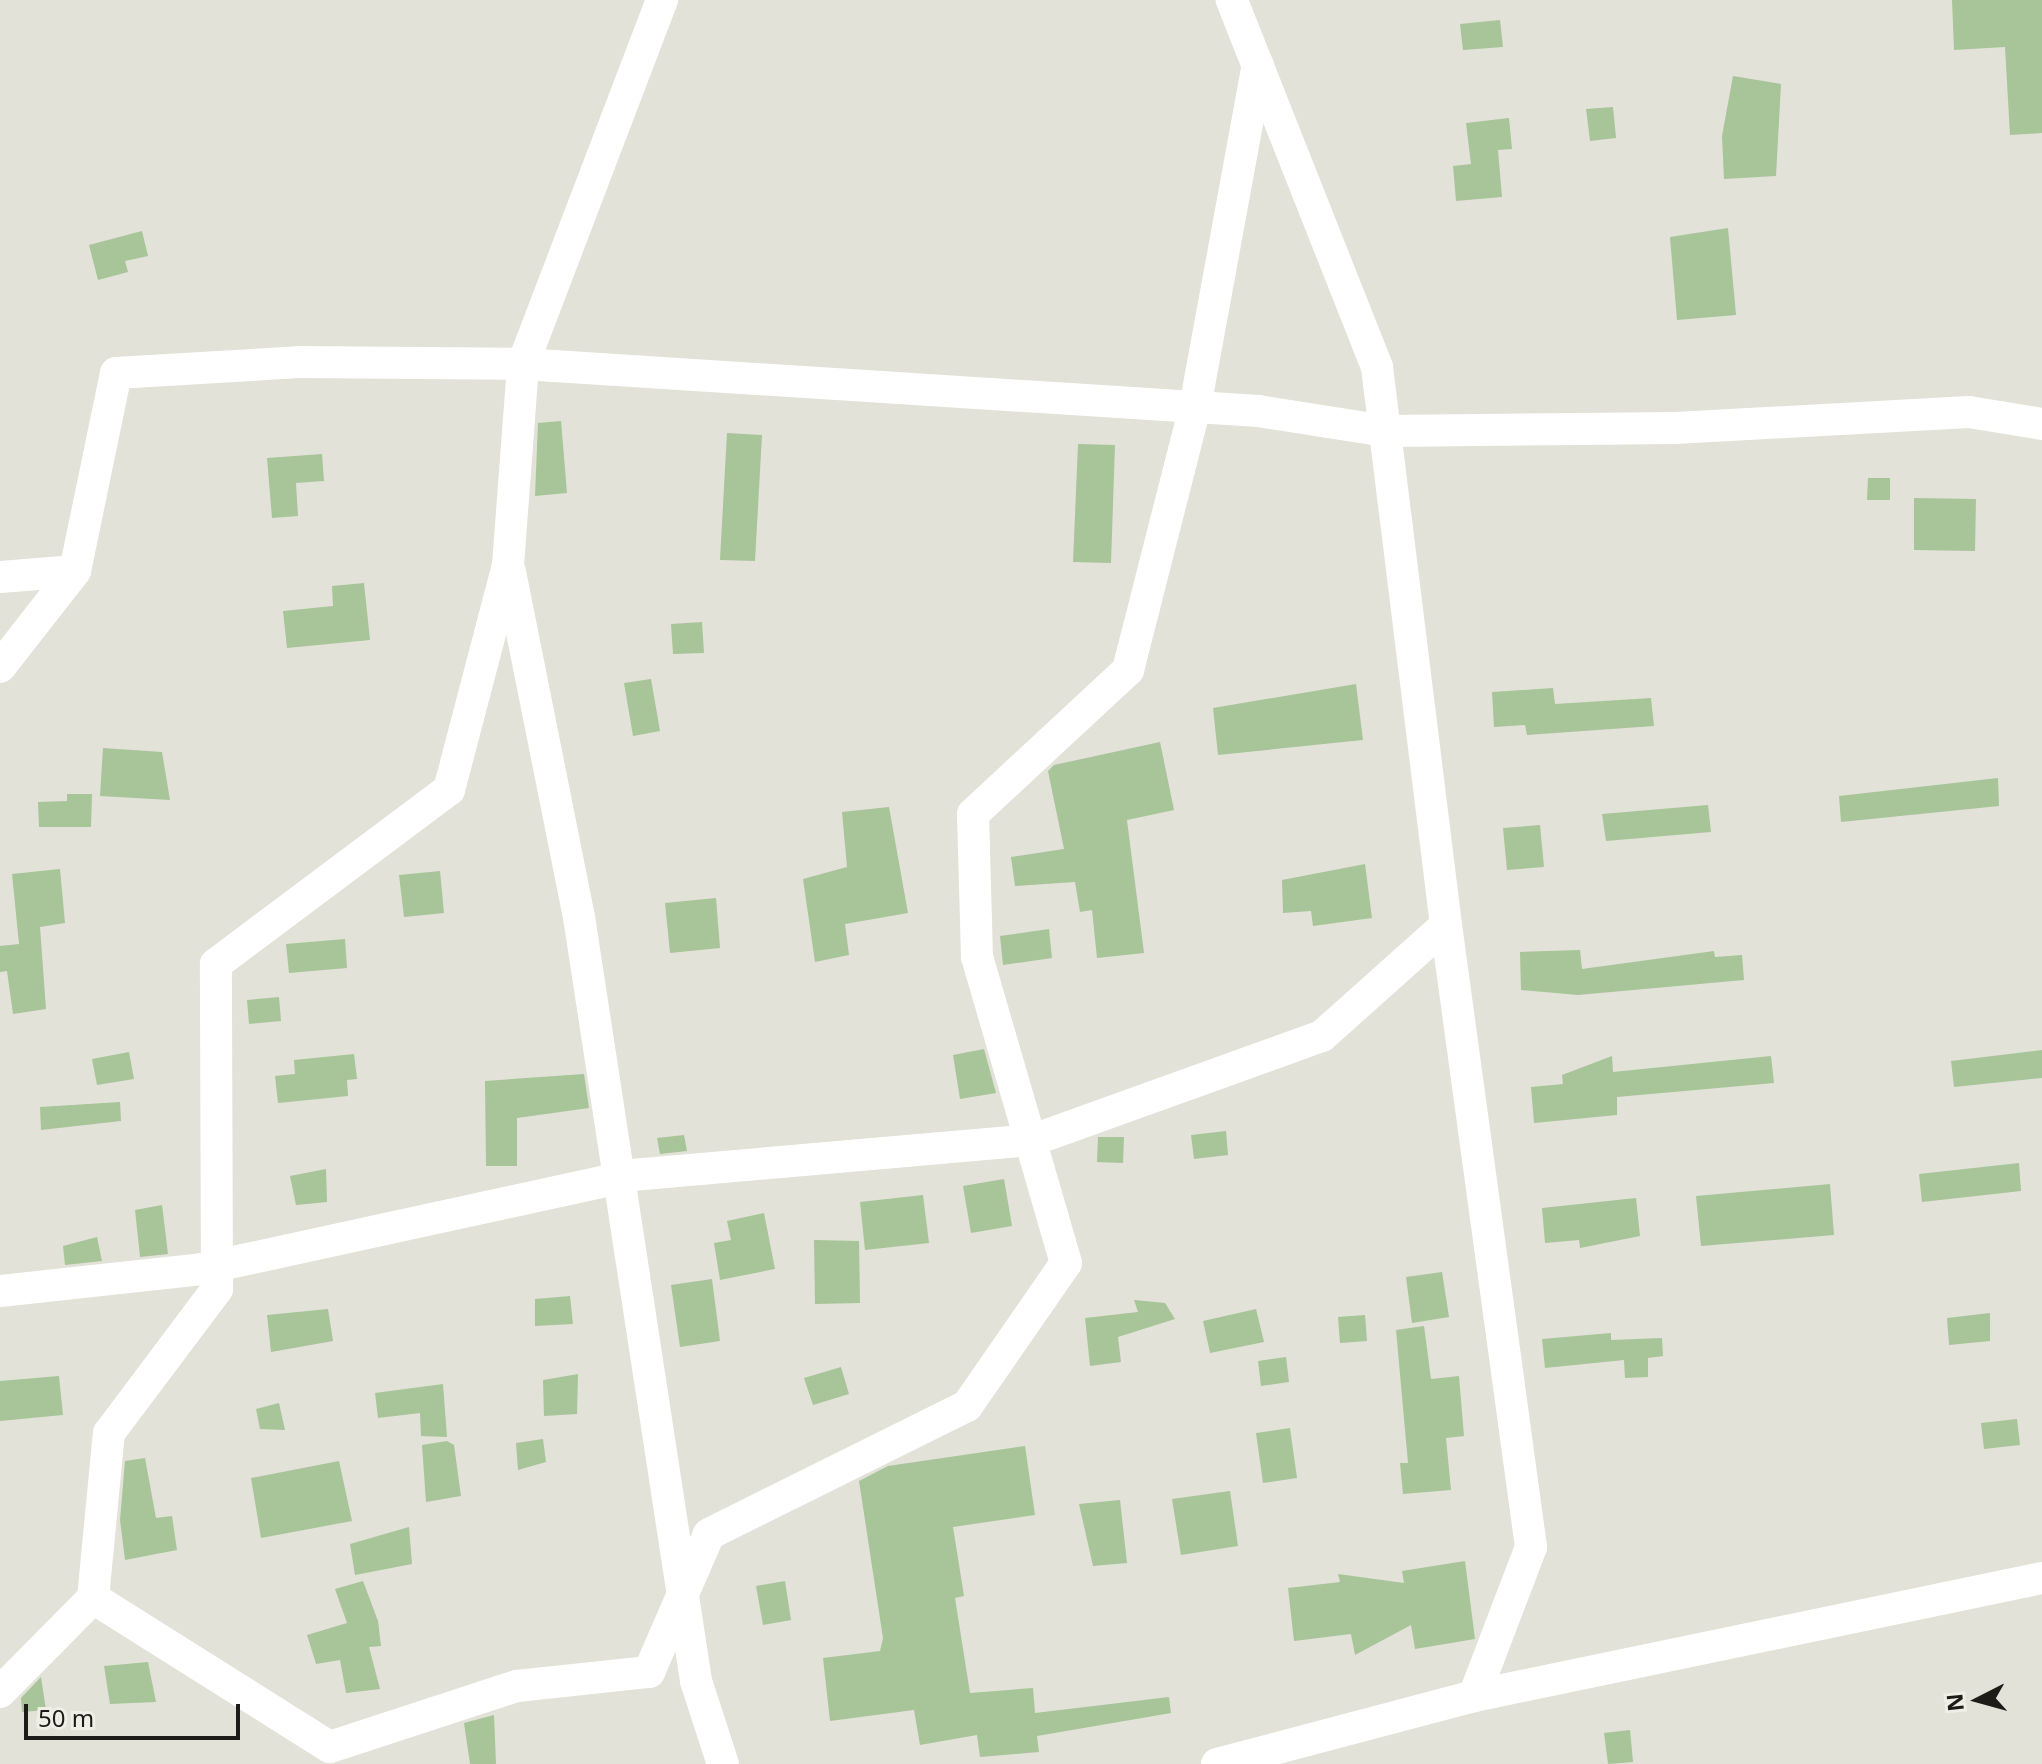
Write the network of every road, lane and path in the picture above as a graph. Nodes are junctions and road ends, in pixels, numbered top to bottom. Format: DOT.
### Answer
graph roads {
  1 [pos="662,0"];
  2 [pos="1232,0"];
  3 [pos="1258,65"];
  4 [pos="523,364"];
  5 [pos="1195,407"];
  6 [pos="2042,424"];
  7 [pos="1385,431"];
  8 [pos="508,565"];
  9 [pos="75,571"];
  10 [pos="0,577"];
  11 [pos="0,667"];
  12 [pos="1446,925"];
  13 [pos="1033,1140"];
  14 [pos="616,1179"];
  15 [pos="217,1266"];
  16 [pos="0,1291"];
  17 [pos="2042,1578"];
  18 [pos="682,1597"];
  19 [pos="93,1598"];
  20 [pos="0,1692"];
  21 [pos="1474,1696"];
  22 [pos="723,1764"];
  23 [pos="1217,1764"];
  1 -- 4 [label="street"];
  2 -- 3 [label="street"];
  3 -- 5 [label="street"];
  3 -- 7 [label="street"];
  4 -- 5 [label="street"];
  4 -- 8 [label="street"];
  4 -- 9 [label="street"];
  5 -- 7 [label="street"];
  5 -- 13 [label="street"];
  6 -- 7 [label="street"];
  7 -- 12 [label="street"];
  8 -- 14 [label="street"];
  8 -- 15 [label="street"];
  9 -- 10 [label="street"];
  9 -- 11 [label="street"];
  12 -- 13 [label="street"];
  12 -- 21 [label="street"];
  13 -- 14 [label="street"];
  13 -- 18 [label="street"];
  14 -- 15 [label="street"];
  14 -- 18 [label="street"];
  15 -- 16 [label="street"];
  15 -- 19 [label="street"];
  17 -- 21 [label="street"];
  18 -- 19 [label="street"];
  18 -- 22 [label="street"];
  19 -- 20 [label="street"];
  21 -- 23 [label="street"];
}
